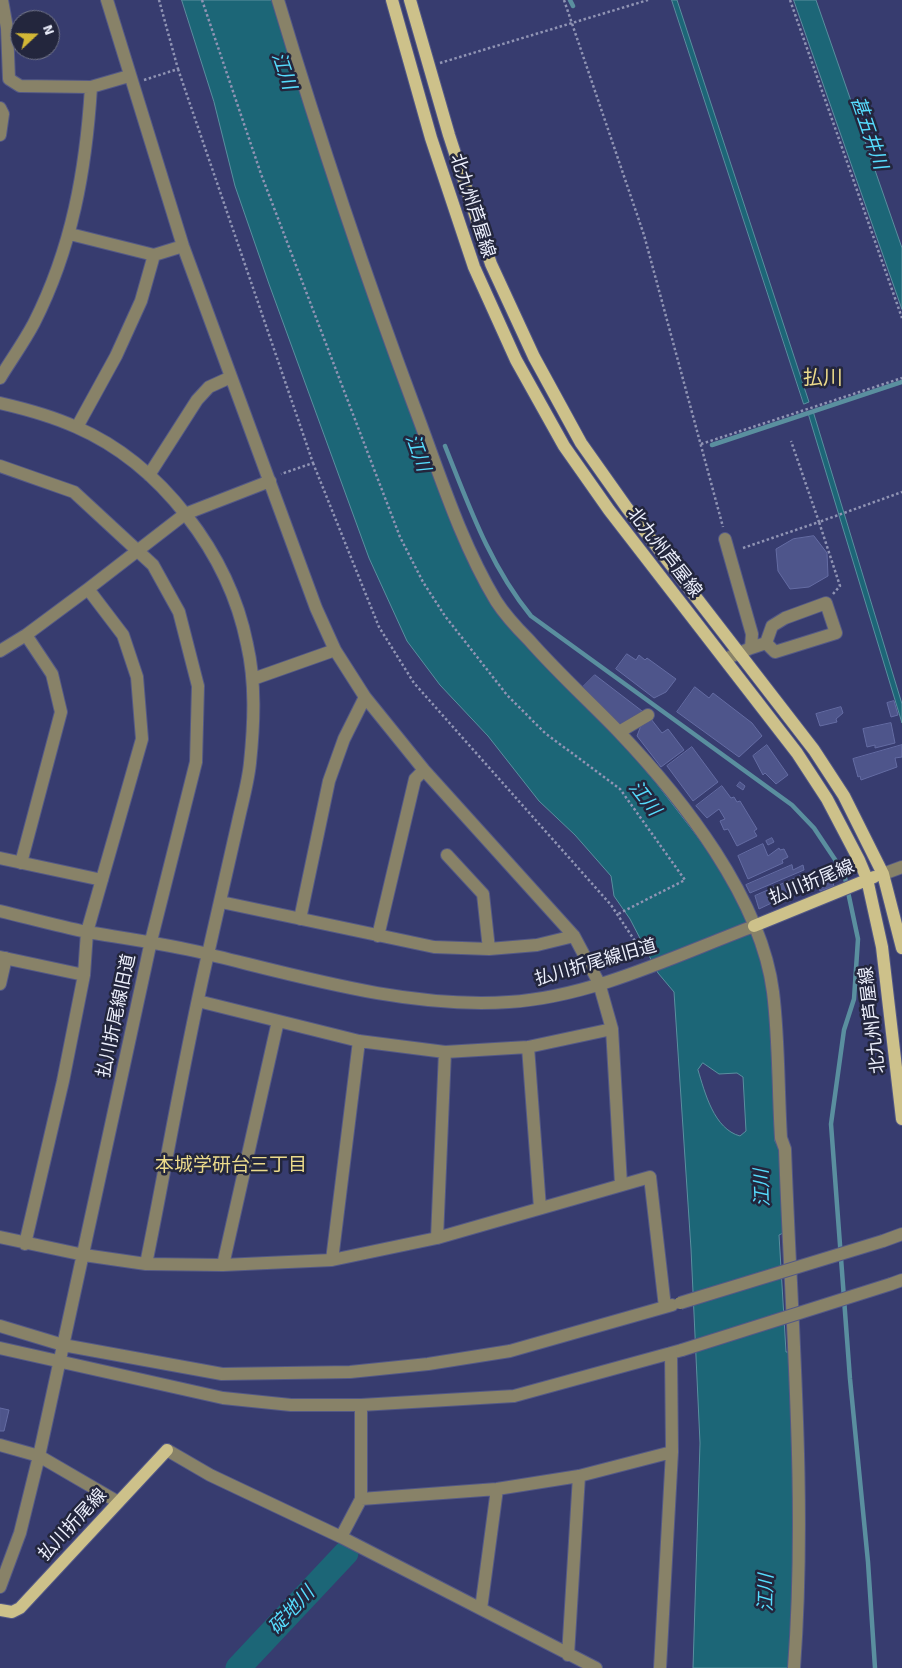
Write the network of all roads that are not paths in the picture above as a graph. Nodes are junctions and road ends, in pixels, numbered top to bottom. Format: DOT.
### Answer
graph roads {
  1 [pos="2,0"];
  2 [pos="106,0"];
  3 [pos="278,0"];
  4 [pos="392,0"];
  5 [pos="410,0"];
  6 [pos="129,76"];
  7 [pos="91,87"];
  8 [pos="0,108"];
  9 [pos="0,135"];
  10 [pos="70,234"];
  11 [pos="183,246"];
  12 [pos="154,256"];
  13 [pos="231,377"];
  14 [pos="0,378"];
  15 [pos="0,403"];
  16 [pos="77,427"];
  17 [pos="0,466"];
  18 [pos="149,475"];
  19 [pos="269,479"];
  20 [pos="185,514"];
  21 [pos="726,539"];
  22 [pos="138,551"];
  23 [pos="88,589"];
  24 [pos="26,635"];
  25 [pos="766,643"];
  26 [pos="335,650"];
  27 [pos="746,650"];
  28 [pos="0,651"];
  29 [pos="725,659"];
  30 [pos="253,679"];
  31 [pos="365,697"];
  32 [pos="648,715"];
  33 [pos="619,732"];
  34 [pos="424,770"];
  35 [pos="447,855"];
  36 [pos="0,858"];
  37 [pos="21,862"];
  38 [pos="902,867"];
  39 [pos="883,874"];
  40 [pos="867,879"];
  41 [pos="102,880"];
  42 [pos="221,902"];
  43 [pos="0,911"];
  44 [pos="300,919"];
  45 [pos="751,927"];
  46 [pos="87,932"];
  47 [pos="378,936"];
  48 [pos="574,936"];
  49 [pos="151,941"];
  50 [pos="902,948"];
  51 [pos="489,949"];
  52 [pos="208,954"];
  53 [pos="3,958"];
  54 [pos="84,975"];
  55 [pos="599,983"];
  56 [pos="0,984"];
  57 [pos="198,1001"];
  58 [pos="278,1020"];
  59 [pos="612,1029"];
  60 [pos="359,1041"];
  61 [pos="528,1046"];
  62 [pos="445,1052"];
  63 [pos="902,1119"];
  64 [pos="621,1184"];
  65 [pos="540,1208"];
  66 [pos="902,1234"];
  67 [pos="0,1238"];
  68 [pos="437,1238"];
  69 [pos="26,1244"];
  70 [pos="84,1256"];
  71 [pos="332,1260"];
  72 [pos="146,1264"];
  73 [pos="224,1265"];
  74 [pos="896,1282"];
  75 [pos="665,1308"];
  76 [pos="0,1326"];
  77 [pos="63,1345"];
  78 [pos="0,1348"];
  79 [pos="676,1351"];
  80 [pos="59,1363"];
  81 [pos="361,1405"];
  82 [pos="0,1444"];
  83 [pos="168,1450"];
  84 [pos="672,1452"];
  85 [pos="39,1456"];
  86 [pos="579,1476"];
  87 [pos="497,1489"];
  88 [pos="361,1499"];
  89 [pos="118,1502"];
  90 [pos="341,1537"];
  91 [pos="0,1586"];
  92 [pos="481,1609"];
  93 [pos="0,1610"];
  94 [pos="568,1655"];
  95 [pos="596,1668"];
  96 [pos="660,1668"];
  97 [pos="794,1668"];
  1 -- 7 [label="street"];
  2 -- 6 [label="street"];
  3 -- 33 [label="street"];
  4 -- 29 [label="main road, 北九州芦屋線"];
  5 -- 27 [label="main road, 北九州芦屋線"];
  6 -- 7 [label="street"];
  6 -- 11 [label="street"];
  7 -- 10 [label="street"];
  8 -- 9 [label="street"];
  10 -- 12 [label="street"];
  10 -- 14 [label="street"];
  11 -- 12 [label="street"];
  11 -- 13 [label="street"];
  12 -- 16 [label="street"];
  13 -- 18 [label="street"];
  13 -- 19 [label="street"];
  15 -- 16 [label="street"];
  16 -- 18 [label="street"];
  17 -- 22 [label="street"];
  18 -- 20 [label="street"];
  19 -- 20 [label="street"];
  19 -- 26 [label="street"];
  20 -- 22 [label="street"];
  20 -- 30 [label="street"];
  21 -- 27 [label="street"];
  22 -- 23 [label="street"];
  22 -- 49 [label="street"];
  23 -- 24 [label="street"];
  23 -- 41 [label="street"];
  24 -- 28 [label="street"];
  24 -- 37 [label="street"];
  25 -- 25 [label="street"];
  25 -- 27 [label="street"];
  26 -- 30 [label="street"];
  26 -- 31 [label="street"];
  27 -- 29 [label="street"];
  27 -- 39 [label="main road, 北九州芦屋線"];
  29 -- 40 [label="main road, 北九州芦屋線"];
  30 -- 42 [label="street"];
  31 -- 34 [label="street"];
  31 -- 44 [label="street"];
  32 -- 33 [label="street"];
  33 -- 45 [label="street"];
  34 -- 47 [label="street"];
  34 -- 48 [label="street"];
  35 -- 51 [label="street"];
  36 -- 37 [label="street"];
  37 -- 41 [label="street"];
  38 -- 39 [label="street"];
  39 -- 40 [label="main road, 払川折尾線"];
  39 -- 50 [label="main road, 北九州芦屋線"];
  40 -- 45 [label="main road, 払川折尾線"];
  40 -- 63 [label="main road, 北九州芦屋線"];
  41 -- 46 [label="street"];
  42 -- 44 [label="street"];
  42 -- 52 [label="street"];
  43 -- 46 [label="street"];
  44 -- 47 [label="street"];
  45 -- 55 [label="street, 払川折尾線旧道"];
  45 -- 97 [label="street"];
  46 -- 49 [label="street"];
  46 -- 54 [label="street"];
  47 -- 51 [label="street"];
  48 -- 51 [label="street"];
  48 -- 55 [label="street"];
  49 -- 52 [label="street, 払川折尾線旧道"];
  49 -- 70 [label="street, 払川折尾線旧道"];
  52 -- 55 [label="street, 払川折尾線旧道"];
  52 -- 57 [label="street"];
  53 -- 54 [label="street"];
  53 -- 56 [label="street"];
  54 -- 69 [label="street"];
  55 -- 59 [label="street"];
  57 -- 58 [label="street"];
  57 -- 72 [label="street"];
  58 -- 60 [label="street"];
  58 -- 73 [label="street"];
  59 -- 61 [label="street"];
  59 -- 64 [label="street"];
  60 -- 62 [label="street"];
  60 -- 71 [label="street"];
  61 -- 62 [label="street"];
  61 -- 65 [label="street"];
  62 -- 68 [label="street"];
  64 -- 65 [label="street"];
  64 -- 75 [label="street"];
  65 -- 68 [label="street"];
  66 -- 75 [label="street, bridge"];
  67 -- 69 [label="street"];
  68 -- 71 [label="street"];
  69 -- 70 [label="street"];
  70 -- 72 [label="street"];
  70 -- 77 [label="street, 払川折尾線旧道"];
  71 -- 73 [label="street"];
  72 -- 73 [label="street"];
  74 -- 79 [label="street, bridge"];
  75 -- 77 [label="street"];
  76 -- 77 [label="street"];
  77 -- 80 [label="street, 払川折尾線旧道"];
  78 -- 80 [label="street"];
  79 -- 81 [label="street"];
  79 -- 84 [label="street"];
  80 -- 81 [label="street"];
  80 -- 85 [label="street, 払川折尾線旧道"];
  81 -- 88 [label="street"];
  82 -- 85 [label="street"];
  83 -- 89 [label="main road, 払川折尾線"];
  83 -- 90 [label="street"];
  84 -- 86 [label="street"];
  84 -- 96 [label="street"];
  85 -- 89 [label="street"];
  85 -- 91 [label="street, 払川折尾線旧道"];
  86 -- 87 [label="street"];
  86 -- 94 [label="street"];
  87 -- 88 [label="street"];
  87 -- 92 [label="street"];
  88 -- 90 [label="street"];
  89 -- 93 [label="main road, 払川折尾線"];
  90 -- 92 [label="street"];
  92 -- 94 [label="street"];
  94 -- 95 [label="street"];
}
